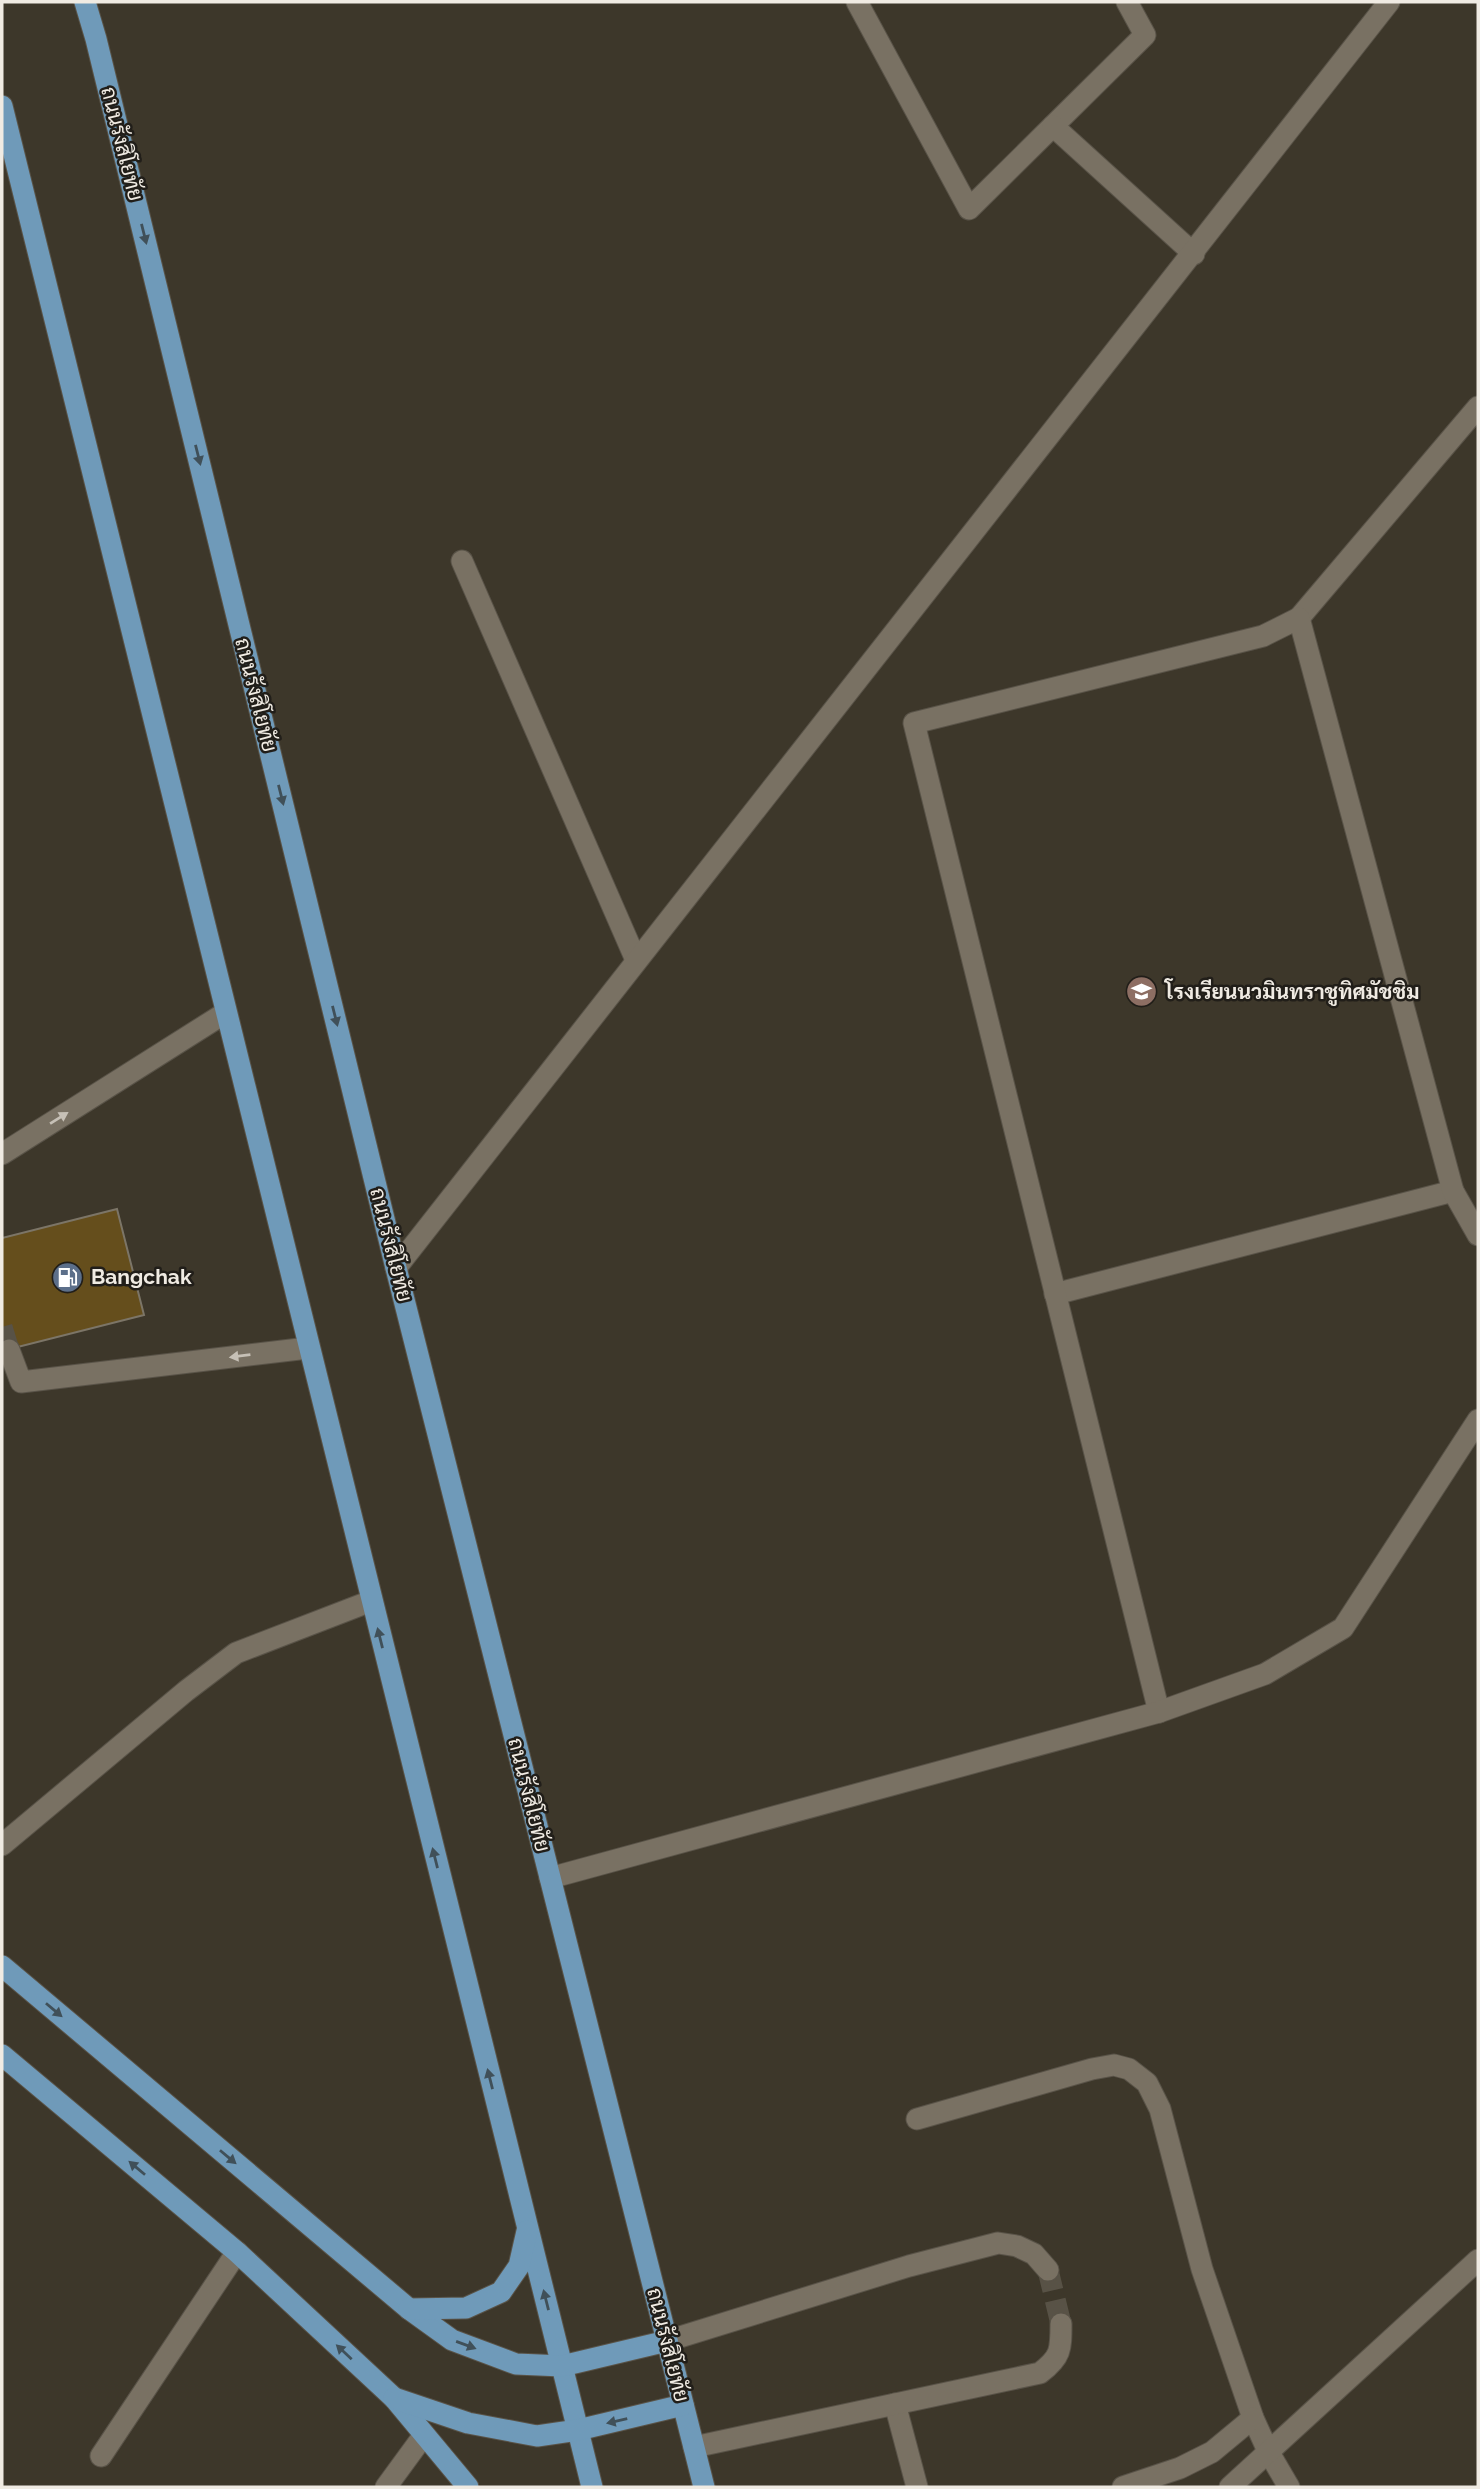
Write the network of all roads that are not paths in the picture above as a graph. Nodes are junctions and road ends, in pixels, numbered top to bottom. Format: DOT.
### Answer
graph roads {
  1 [pos="85,2"];
  2 [pos="98,2"];
  3 [pos="857,2"];
  4 [pos="1127,2"];
  5 [pos="1389,2"];
  6 [pos="96,39"];
  7 [pos="2,106"];
  8 [pos="1054,125"];
  9 [pos="1194,254"];
  10 [pos="1478,407"];
  11 [pos="462,561"];
  12 [pos="1299,618"];
  13 [pos="636,960"];
  14 [pos="225,1013"];
  15 [pos="2,1154"];
  16 [pos="1453,1191"];
  17 [pos="1478,1235"];
  18 [pos="397,1268"];
  19 [pos="1055,1294"];
  20 [pos="308,1348"];
  21 [pos="9,1350"];
  22 [pos="11,1385"];
  23 [pos="1478,1420"];
  24 [pos="371,1601"];
  25 [pos="1159,1712"];
  26 [pos="2,1845"];
  27 [pos="550,1878"];
  28 [pos="2,1966"];
  29 [pos="2,2055"];
  30 [pos="917,2119"];
  31 [pos="528,2229"];
  32 [pos="237,2252"];
  33 [pos="1478,2260"];
  34 [pos="1048,2270"];
  35 [pos="409,2309"];
  36 [pos="1060,2324"];
  37 [pos="667,2341"];
  38 [pos="562,2366"];
  39 [pos="394,2398"];
  40 [pos="895,2404"];
  41 [pos="683,2405"];
  42 [pos="1253,2417"];
  43 [pos="578,2430"];
  44 [pos="424,2435"];
  45 [pos="694,2447"];
  46 [pos="1268,2451"];
  47 [pos="101,2456"];
  48 [pos="386,2487"];
  49 [pos="468,2487"];
  50 [pos="592,2487"];
  51 [pos="704,2487"];
  52 [pos="917,2487"];
  53 [pos="1123,2487"];
  54 [pos="1230,2487"];
  55 [pos="1289,2487"];
  1 -- 6 [label="main road, ถนนรังสิโยทัย"];
  2 -- 6 [label="main road"];
  3 -- 8 [label="street"];
  4 -- 8 [label="street"];
  5 -- 9 [label="street"];
  6 -- 18 [label="main road, ถนนรังสิโยทัย, one-way"];
  7 -- 14 [label="main road"];
  8 -- 9 [label="street"];
  9 -- 13 [label="street"];
  10 -- 12 [label="street"];
  11 -- 13 [label="street"];
  12 -- 16 [label="street"];
  12 -- 19 [label="street"];
  13 -- 18 [label="street"];
  15 -- 14 [label="street, one-way"];
  14 -- 20 [label="main road"];
  16 -- 17 [label="street"];
  16 -- 19 [label="street"];
  18 -- 27 [label="main road, ถนนรังสิโยทัย"];
  19 -- 25 [label="street"];
  20 -- 22 [label="street, one-way"];
  20 -- 24 [label="main road"];
  21 -- 22 [label="street"];
  23 -- 25 [label="street"];
  24 -- 26 [label="street"];
  31 -- 24 [label="main road, one-way"];
  25 -- 27 [label="street"];
  27 -- 37 [label="main road, ถนนรังสิโยทัย"];
  28 -- 35 [label="main road, one-way"];
  32 -- 29 [label="main road, one-way"];
  30 -- 42 [label="street"];
  31 -- 35 [label="main road"];
  38 -- 31 [label="main road, one-way"];
  39 -- 32 [label="main road, one-way"];
  32 -- 47 [label="street"];
  33 -- 46 [label="street"];
  34 -- 37 [label="street"];
  35 -- 38 [label="main road, one-way"];
  36 -- 40 [label="street"];
  37 -- 38 [label="main road"];
  37 -- 41 [label="main road, ถนนรังสิโยทัย"];
  38 -- 43 [label="main road"];
  39 -- 43 [label="main road"];
  39 -- 44 [label="main road"];
  40 -- 45 [label="street"];
  40 -- 52 [label="street"];
  41 -- 43 [label="main road, one-way"];
  41 -- 45 [label="main road, ถนนรังสิโยทัย"];
  42 -- 46 [label="street"];
  42 -- 53 [label="street"];
  43 -- 50 [label="main road"];
  44 -- 48 [label="street"];
  44 -- 49 [label="main road"];
  45 -- 51 [label="main road, ถนนรังสิโยทัย"];
  46 -- 54 [label="street"];
  46 -- 55 [label="street"];
}
